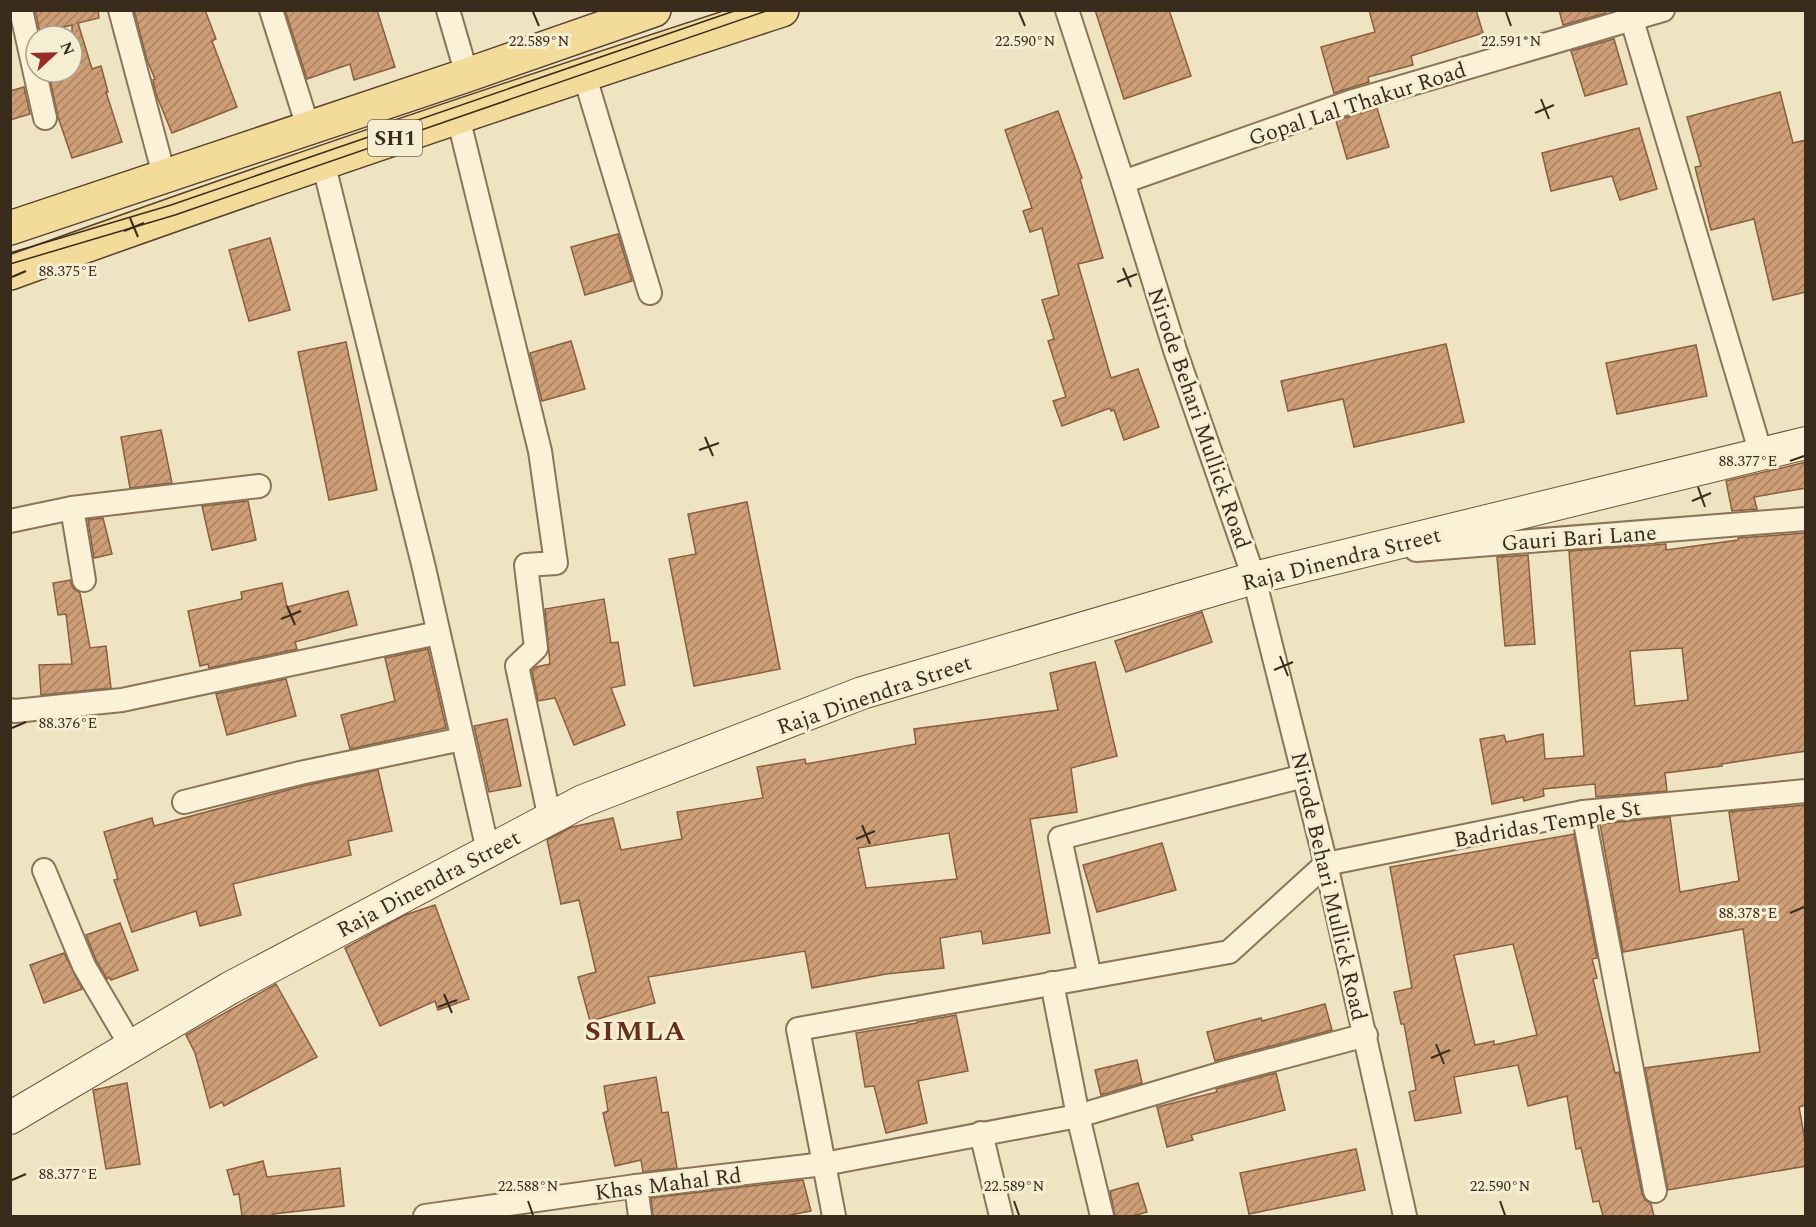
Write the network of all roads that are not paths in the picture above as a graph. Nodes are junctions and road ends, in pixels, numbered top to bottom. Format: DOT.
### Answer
graph roads {
  1 [pos="21,10"];
  2 [pos="120,10"];
  3 [pos="271,10"];
  4 [pos="448,10"];
  5 [pos="654,10"];
  6 [pos="782,10"];
  7 [pos="1067,10"];
  8 [pos="1663,10"];
  9 [pos="1630,15"];
  10 [pos="595,20"];
  11 [pos="584,74"];
  12 [pos="467,75"];
  13 [pos="458,117"];
  14 [pos="45,118"];
  15 [pos="308,127"];
  16 [pos="323,162"];
  17 [pos="164,176"];
  18 [pos="1123,182"];
  19 [pos="10,228"];
  20 [pos="10,273"];
  21 [pos="650,293"];
  22 [pos="1806,443"];
  23 [pos="1761,454"];
  24 [pos="259,486"];
  25 [pos="72,508"];
  26 [pos="1806,519"];
  27 [pos="10,521"];
  28 [pos="1352,555"];
  29 [pos="1254,578"];
  30 [pos="84,580"];
  31 [pos="438,633"];
  32 [pos="10,710"];
  33 [pos="462,739"];
  34 [pos="1304,776"];
  35 [pos="1806,791"];
  36 [pos="184,802"];
  37 [pos="1583,812"];
  38 [pos="550,819"];
  39 [pos="488,851"];
  40 [pos="1326,864"];
  41 [pos="44,870"];
  42 [pos="1090,977"];
  43 [pos="1052,983"];
  44 [pos="1366,1035"];
  45 [pos="130,1046"];
  46 [pos="1078,1116"];
  47 [pos="10,1118"];
  48 [pos="981,1133"];
  49 [pos="824,1164"];
  50 [pos="636,1186"];
  51 [pos="1655,1191"];
  52 [pos="425,1216"];
  53 [pos="640,1216"];
  54 [pos="834,1216"];
  55 [pos="1001,1216"];
  56 [pos="1102,1216"];
  57 [pos="1405,1216"];
  1 -- 14 [label="street"];
  2 -- 17 [label="street"];
  3 -- 15 [label="street"];
  4 -- 12 [label="street"];
  5 -- 10 [label="main road, SH1"];
  6 -- 11 [label="main road, SH1"];
  7 -- 18 [label="street, Nirode Behari Mullick Road"];
  8 -- 9 [label="street, Gopal Lal Thakur Road"];
  9 -- 18 [label="street, Gopal Lal Thakur Road"];
  9 -- 23 [label="street"];
  10 -- 12 [label="main road, SH1"];
  11 -- 13 [label="main road, SH1"];
  11 -- 21 [label="street"];
  12 -- 15 [label="main road, SH1"];
  13 -- 16 [label="main road, SH1"];
  13 -- 38 [label="street"];
  15 -- 17 [label="main road, SH1"];
  16 -- 20 [label="main road, SH1"];
  16 -- 31 [label="street"];
  17 -- 19 [label="main road, SH1"];
  18 -- 29 [label="street, Nirode Behari Mullick Road"];
  22 -- 23 [label="main road, Raja Dinendra Street"];
  23 -- 28 [label="main road, Raja Dinendra Street"];
  24 -- 25 [label="street"];
  25 -- 27 [label="street"];
  25 -- 30 [label="street"];
  26 -- 28 [label="street, Gauri Bari Lane"];
  28 -- 29 [label="main road, Raja Dinendra Street"];
  29 -- 34 [label="street, Nirode Behari Mullick Road"];
  29 -- 38 [label="main road, Raja Dinendra Street"];
  31 -- 32 [label="street"];
  31 -- 33 [label="street"];
  33 -- 36 [label="street"];
  33 -- 39 [label="street"];
  34 -- 40 [label="street, Nirode Behari Mullick Road"];
  34 -- 42 [label="street"];
  35 -- 37 [label="street, Badridas Temple St"];
  37 -- 40 [label="street, Badridas Temple St"];
  37 -- 51 [label="street"];
  38 -- 39 [label="main road, Raja Dinendra Street"];
  39 -- 45 [label="main road, Raja Dinendra Street"];
  40 -- 42 [label="street"];
  40 -- 44 [label="street, Nirode Behari Mullick Road"];
  41 -- 45 [label="street"];
  42 -- 43 [label="street"];
  43 -- 46 [label="street"];
  43 -- 49 [label="street"];
  44 -- 46 [label="street, Khas Mahal Rd"];
  44 -- 57 [label="street, Nirode Behari Mullick Road"];
  45 -- 47 [label="main road, Raja Dinendra Street"];
  46 -- 48 [label="street, Khas Mahal Rd"];
  46 -- 56 [label="street"];
  48 -- 49 [label="street, Khas Mahal Rd"];
  48 -- 55 [label="street"];
  49 -- 50 [label="street, Khas Mahal Rd"];
  49 -- 54 [label="street"];
  50 -- 52 [label="street, Khas Mahal Rd"];
  50 -- 53 [label="street"];
}
